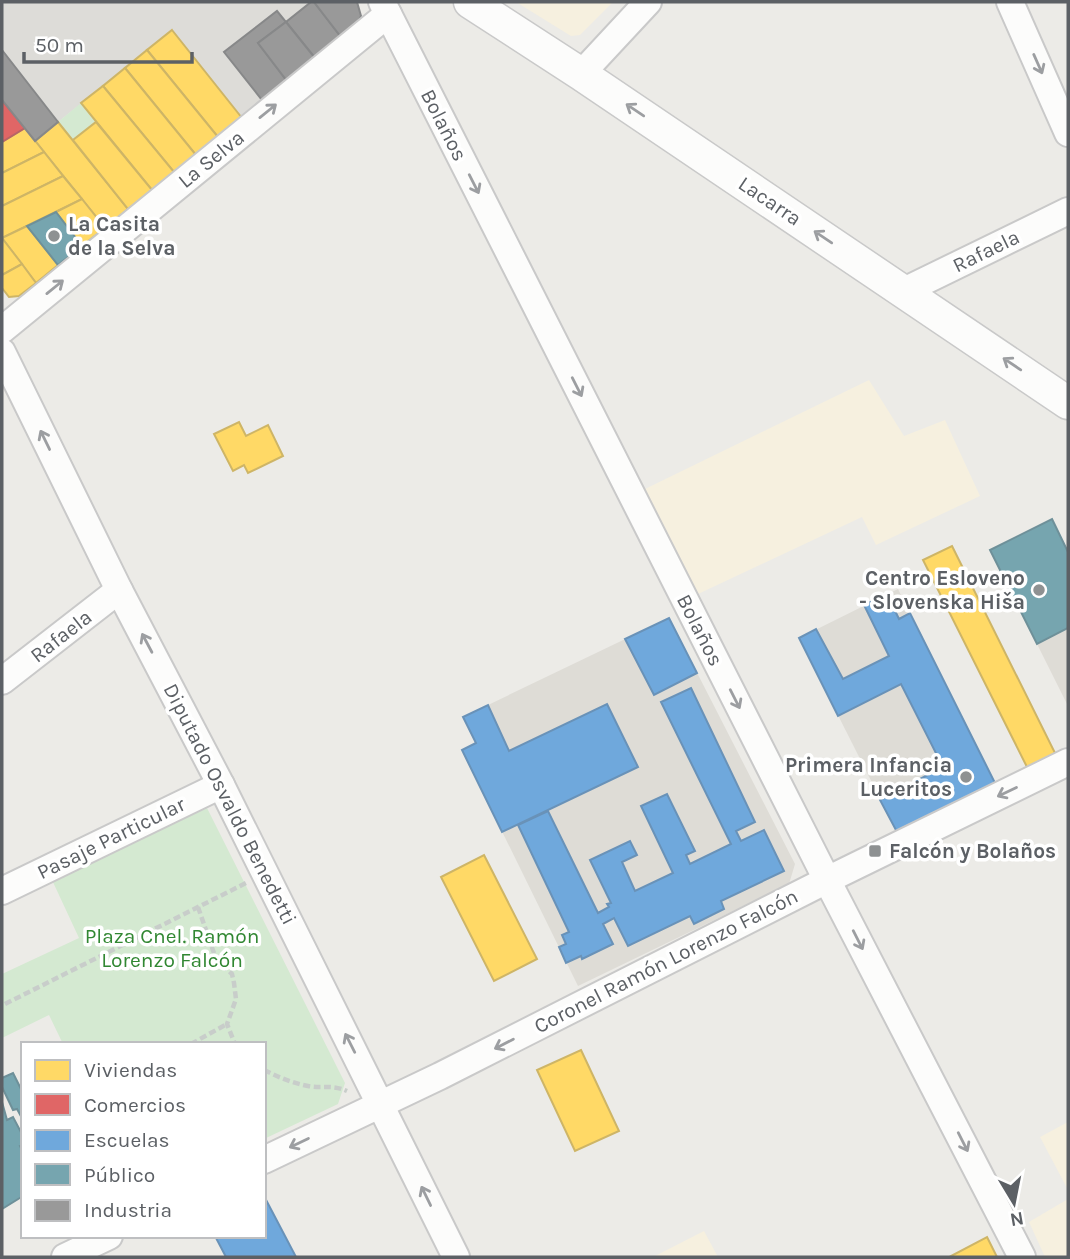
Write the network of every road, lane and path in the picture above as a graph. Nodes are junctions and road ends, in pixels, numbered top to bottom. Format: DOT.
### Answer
graph roads {
  1 [pos="470,2"];
  2 [pos="648,2"];
  3 [pos="1010,2"];
  4 [pos="385,8"];
  5 [pos="581,74"];
  6 [pos="1068,133"];
  7 [pos="1068,211"];
  8 [pos="904,291"];
  9 [pos="2,330"];
  10 [pos="2,352"];
  11 [pos="1068,403"];
  12 [pos="120,590"];
  13 [pos="2,681"];
  14 [pos="1068,762"];
  15 [pos="221,785"];
  16 [pos="265,873"];
  17 [pos="827,880"];
  18 [pos="2,891"];
  19 [pos="198,906"];
  20 [pos="5,1004"];
  21 [pos="227,1024"];
  22 [pos="195,1042"];
  23 [pos="234,1042"];
  24 [pos="266,1071"];
  25 [pos="380,1104"];
  26 [pos="266,1159"];
  27 [pos="104,1238"];
  28 [pos="65,1257"];
  29 [pos="456,1257"];
  30 [pos="1022,1257"];
  1 -- 5 [label="street, Lacarra"];
  2 -- 5 [label="street"];
  3 -- 6 [label="street, one-way"];
  9 -- 4 [label="street, La Selva, one-way"];
  4 -- 17 [label="street, Bolaños, one-way"];
  8 -- 5 [label="street, Lacarra, one-way"];
  7 -- 8 [label="street, Rafaela"];
  11 -- 8 [label="street, Lacarra, one-way"];
  12 -- 10 [label="street, Diputado Osvaldo Benedetti, one-way"];
  12 -- 13 [label="street, Rafaela"];
  15 -- 12 [label="street, Diputado Osvaldo Benedetti, one-way"];
  14 -- 17 [label="street, Coronel Ramón Lorenzo Falcón, one-way"];
  15 -- 16 [label="street, Diputado Osvaldo Benedetti"];
  15 -- 18 [label="street, Pasaje Particular"];
  16 -- 19 [label="path"];
  25 -- 16 [label="street, Diputado Osvaldo Benedetti, one-way"];
  17 -- 25 [label="street, Coronel Ramón Lorenzo Falcón, one-way"];
  17 -- 30 [label="street, Bolaños, one-way"];
  19 -- 20 [label="path"];
  19 -- 21 [label="path"];
  21 -- 22 [label="path"];
  21 -- 23 [label="path"];
  24 -- 25 [label="path"];
  25 -- 26 [label="street, Coronel Ramón Lorenzo Falcón, one-way"];
  29 -- 25 [label="street, Diputado Osvaldo Benedetti, one-way"];
  27 -- 28 [label="street"];
}
